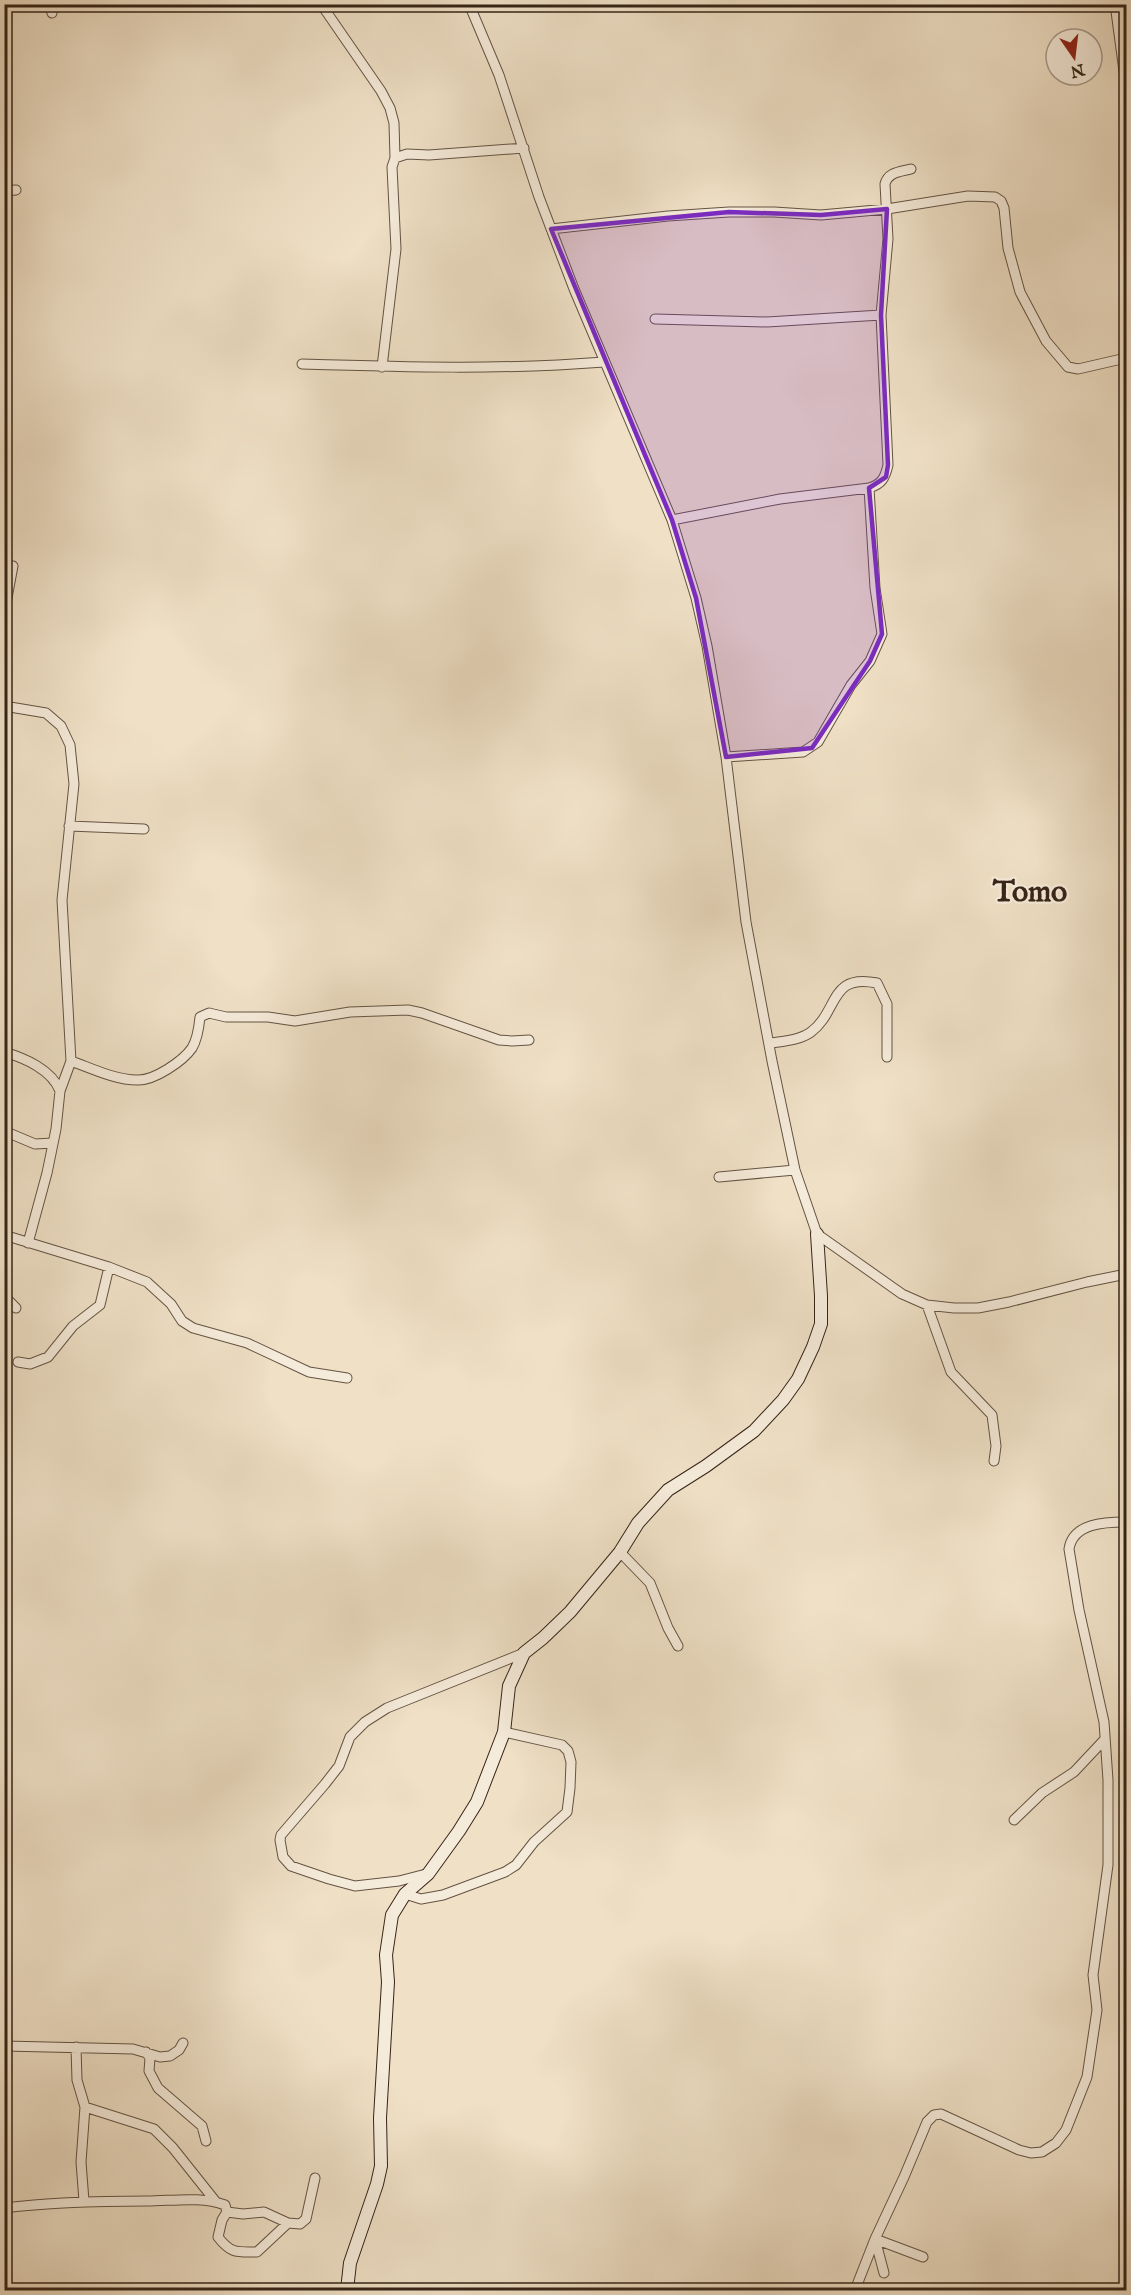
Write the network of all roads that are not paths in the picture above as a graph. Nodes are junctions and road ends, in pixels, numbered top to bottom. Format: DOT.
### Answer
graph roads {
  1 [pos="321,4"];
  2 [pos="469,4"];
  3 [pos="1115,4"];
  4 [pos="1126,86"];
  5 [pos="524,148"];
  6 [pos="395,158"];
  7 [pos="911,169"];
  8 [pos="16,190"];
  9 [pos="4,191"];
  10 [pos="886,210"];
  11 [pos="551,229"];
  12 [pos="881,315"];
  13 [pos="655,319"];
  14 [pos="1126,358"];
  15 [pos="604,362"];
  16 [pos="302,364"];
  17 [pos="382,367"];
  18 [pos="869,488"];
  19 [pos="672,520"];
  20 [pos="14,566"];
  21 [pos="4,614"];
  22 [pos="4,706"];
  23 [pos="726,757"];
  24 [pos="69,826"];
  25 [pos="144,829"];
  26 [pos="529,1040"];
  27 [pos="771,1043"];
  28 [pos="4,1052"];
  29 [pos="888,1057"];
  30 [pos="71,1061"];
  31 [pos="60,1091"];
  32 [pos="4,1131"];
  33 [pos="53,1143"];
  34 [pos="795,1170"];
  35 [pos="719,1177"];
  36 [pos="817,1234"];
  37 [pos="4,1235"];
  38 [pos="28,1243"];
  39 [pos="109,1267"];
  40 [pos="1126,1274"];
  41 [pos="4,1296"];
  42 [pos="927,1305"];
  43 [pos="16,1308"];
  44 [pos="18,1362"];
  45 [pos="347,1378"];
  46 [pos="994,1461"];
  47 [pos="1126,1522"];
  48 [pos="620,1552"];
  49 [pos="678,1646"];
  50 [pos="524,1653"];
  51 [pos="504,1732"];
  52 [pos="1105,1739"];
  53 [pos="1014,1820"];
  54 [pos="428,1874"];
  55 [pos="405,1894"];
  56 [pos="183,2043"];
  57 [pos="4,2046"];
  58 [pos="76,2047"];
  59 [pos="146,2052"];
  60 [pos="86,2107"];
  61 [pos="206,2141"];
  62 [pos="315,2178"];
  63 [pos="84,2201"];
  64 [pos="216,2202"];
  65 [pos="4,2208"];
  66 [pos="227,2212"];
  67 [pos="288,2223"];
  68 [pos="875,2239"];
  69 [pos="923,2257"];
  70 [pos="884,2274"];
  71 [pos="347,2290"];
  72 [pos="855,2290"];
  1 -- 6 [label="street"];
  2 -- 5 [label="street"];
  3 -- 4 [label="street"];
  5 -- 6 [label="street"];
  5 -- 11 [label="street"];
  6 -- 17 [label="street"];
  7 -- 10 [label="street"];
  8 -- 9 [label="street"];
  10 -- 11 [label="street"];
  10 -- 12 [label="street"];
  10 -- 14 [label="street"];
  11 -- 15 [label="street"];
  12 -- 13 [label="street"];
  12 -- 18 [label="street"];
  15 -- 17 [label="street"];
  15 -- 19 [label="street"];
  16 -- 17 [label="street"];
  18 -- 19 [label="street"];
  18 -- 23 [label="street"];
  19 -- 23 [label="street"];
  20 -- 21 [label="street"];
  22 -- 24 [label="street"];
  23 -- 27 [label="street"];
  24 -- 25 [label="street"];
  24 -- 30 [label="street"];
  26 -- 30 [label="street"];
  27 -- 29 [label="street"];
  27 -- 34 [label="street"];
  28 -- 31 [label="street"];
  30 -- 31 [label="street"];
  31 -- 33 [label="street"];
  32 -- 33 [label="street"];
  33 -- 38 [label="street"];
  34 -- 35 [label="street"];
  34 -- 36 [label="street"];
  36 -- 42 [label="street"];
  36 -- 48 [label="street"];
  37 -- 38 [label="street"];
  38 -- 39 [label="street"];
  39 -- 44 [label="street"];
  39 -- 45 [label="street"];
  40 -- 42 [label="street"];
  41 -- 43 [label="street"];
  42 -- 46 [label="street"];
  47 -- 52 [label="street"];
  48 -- 49 [label="street"];
  48 -- 50 [label="street"];
  50 -- 51 [label="street"];
  50 -- 54 [label="street"];
  51 -- 54 [label="street"];
  51 -- 55 [label="street"];
  52 -- 53 [label="street"];
  52 -- 68 [label="street"];
  54 -- 55 [label="street"];
  55 -- 71 [label="street"];
  56 -- 59 [label="street"];
  57 -- 58 [label="street"];
  58 -- 59 [label="street"];
  58 -- 60 [label="street"];
  59 -- 61 [label="street"];
  60 -- 63 [label="street"];
  60 -- 64 [label="street"];
  62 -- 67 [label="street"];
  63 -- 64 [label="street"];
  63 -- 65 [label="street"];
  64 -- 66 [label="street"];
  66 -- 67 [label="street"];
  66 -- 67 [label="street"];
  68 -- 69 [label="street"];
  68 -- 70 [label="street"];
  68 -- 72 [label="street"];
}
